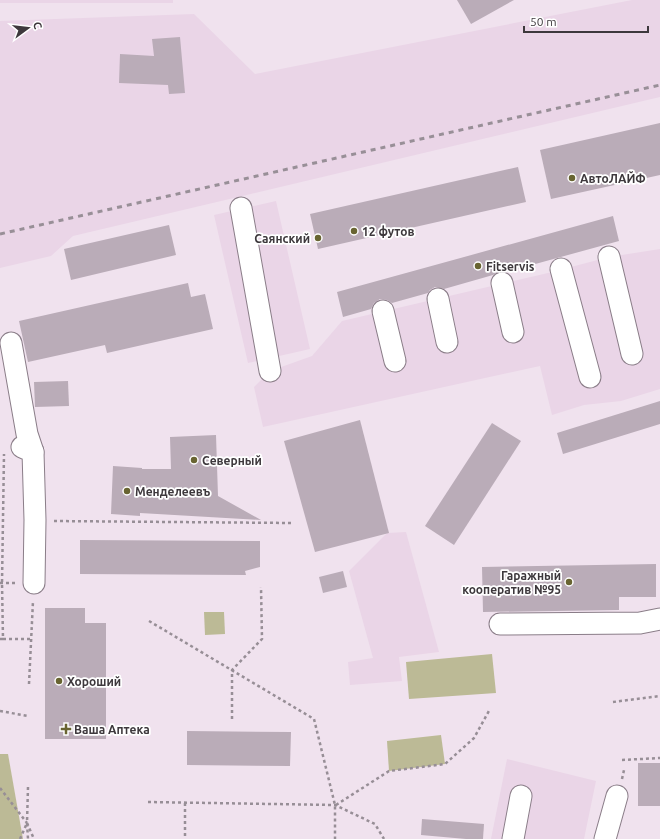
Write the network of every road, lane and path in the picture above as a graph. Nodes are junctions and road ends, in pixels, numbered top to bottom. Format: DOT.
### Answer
graph roads {
  1 [pos="241,208"];
  2 [pos="609,257"];
  3 [pos="562,269"];
  4 [pos="502,283"];
  5 [pos="438,299"];
  6 [pos="383,311"];
  7 [pos="513,332"];
  8 [pos="447,342"];
  9 [pos="11,343"];
  10 [pos="632,354"];
  11 [pos="395,362"];
  12 [pos="270,371"];
  13 [pos="590,377"];
  14 [pos="20,449"];
  15 [pos="35,520"];
  16 [pos="293,523"];
  17 [pos="34,583"];
  18 [pos="261,587"];
  19 [pos="660,619"];
  20 [pos="149,621"];
  21 [pos="500,624"];
  22 [pos="1,639"];
  23 [pos="32,639"];
  24 [pos="232,670"];
  25 [pos="29,684"];
  26 [pos="660,696"];
  27 [pos="613,702"];
  28 [pos="490,709"];
  29 [pos="0,711"];
  30 [pos="28,716"];
  31 [pos="232,719"];
  32 [pos="660,758"];
  33 [pos="622,760"];
  34 [pos="28,787"];
  35 [pos="0,788"];
  36 [pos="521,796"];
  37 [pos="617,796"];
  38 [pos="148,802"];
  39 [pos="185,803"];
  40 [pos="335,805"];
  41 [pos="27,823"];
  42 [pos="20,839"];
  43 [pos="28,839"];
  44 [pos="34,839"];
  45 [pos="185,839"];
  46 [pos="335,839"];
  47 [pos="384,839"];
  48 [pos="513,839"];
  49 [pos="605,839"];
  1 -- 12 [label="lane"];
  2 -- 10 [label="lane"];
  3 -- 13 [label="lane"];
  4 -- 7 [label="lane"];
  5 -- 8 [label="lane"];
  6 -- 11 [label="lane"];
  9 -- 14 [label="lane"];
  14 -- 15 [label="lane"];
  14 -- 22 [label="path"];
  15 -- 16 [label="path"];
  15 -- 17 [label="lane"];
  17 -- 23 [label="path"];
  18 -- 24 [label="path"];
  19 -- 21 [label="lane"];
  20 -- 24 [label="path"];
  22 -- 23 [label="path"];
  23 -- 25 [label="path"];
  24 -- 31 [label="path"];
  24 -- 40 [label="path"];
  26 -- 27 [label="path"];
  28 -- 40 [label="path"];
  29 -- 30 [label="path"];
  32 -- 33 [label="path"];
  34 -- 41 [label="path"];
  35 -- 41 [label="path"];
  36 -- 48 [label="lane"];
  37 -- 49 [label="lane"];
  38 -- 39 [label="path"];
  39 -- 40 [label="path"];
  39 -- 45 [label="path"];
  40 -- 46 [label="path"];
  40 -- 47 [label="path"];
  41 -- 42 [label="path"];
  41 -- 43 [label="path"];
  41 -- 44 [label="path"];
}
